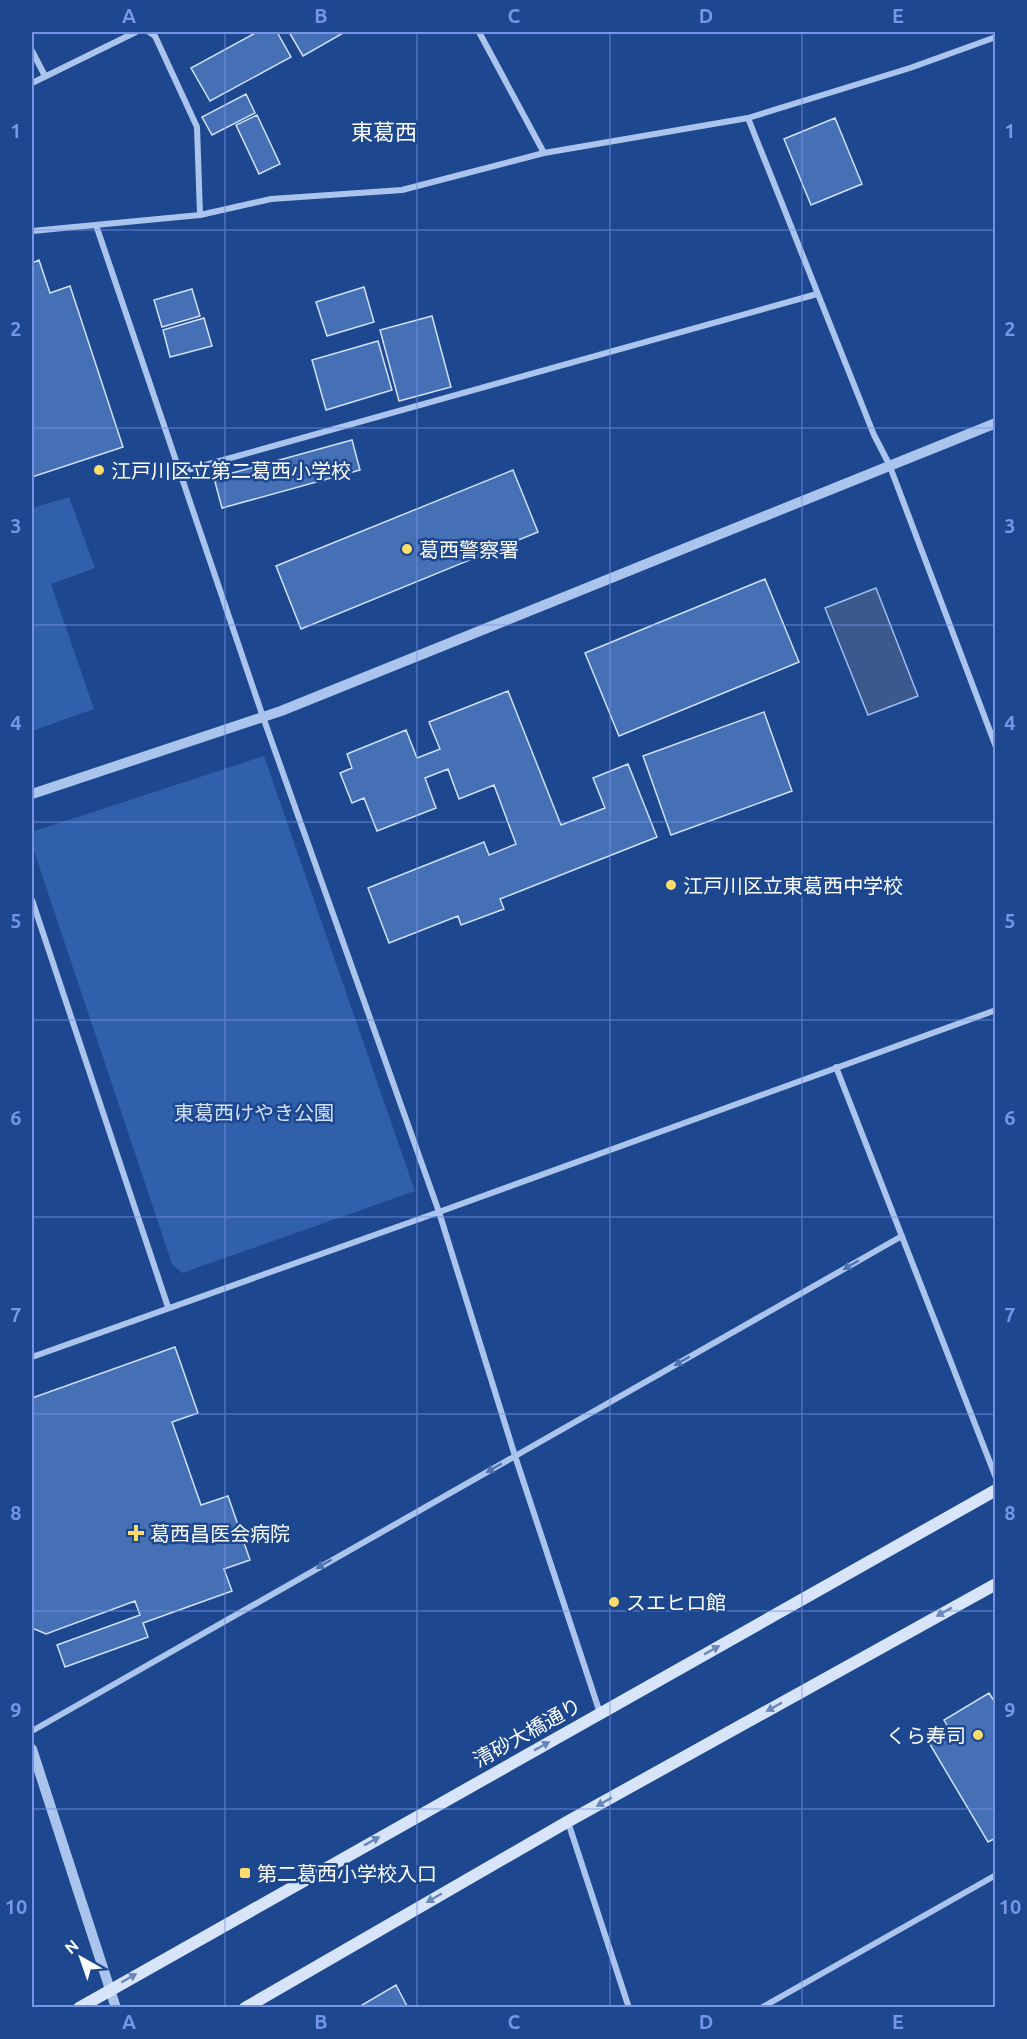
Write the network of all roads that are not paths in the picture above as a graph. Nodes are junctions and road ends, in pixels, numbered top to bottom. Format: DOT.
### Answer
graph roads {
  1 [pos="136,32"];
  2 [pos="149,32"];
  3 [pos="479,32"];
  4 [pos="996,37"];
  5 [pos="32,51"];
  6 [pos="45,76"];
  7 [pos="32,83"];
  8 [pos="748,118"];
  9 [pos="544,153"];
  10 [pos="200,215"];
  11 [pos="96,225"];
  12 [pos="32,231"];
  13 [pos="817,294"];
  14 [pos="996,423"];
  15 [pos="889,464"];
  16 [pos="180,472"];
  17 [pos="263,717"];
  18 [pos="996,747"];
  19 [pos="32,794"];
  20 [pos="32,900"];
  21 [pos="996,1010"];
  22 [pos="836,1067"];
  23 [pos="439,1212"];
  24 [pos="902,1236"];
  25 [pos="168,1307"];
  26 [pos="32,1357"];
  27 [pos="515,1456"];
  28 [pos="996,1478"];
  29 [pos="996,1490"];
  30 [pos="996,1584"];
  31 [pos="600,1713"];
  32 [pos="32,1731"];
  33 [pos="32,1749"];
  34 [pos="567,1822"];
  35 [pos="996,1875"];
  36 [pos="111,1989"];
  37 [pos="78,2007"];
  38 [pos="117,2007"];
  39 [pos="245,2007"];
  40 [pos="629,2007"];
  41 [pos="761,2007"];
  1 -- 6 [label="street"];
  2 -- 10 [label="street"];
  3 -- 9 [label="street"];
  4 -- 8 [label="street"];
  5 -- 6 [label="street"];
  6 -- 7 [label="street"];
  8 -- 9 [label="street"];
  8 -- 13 [label="street"];
  9 -- 10 [label="street"];
  10 -- 11 [label="street"];
  11 -- 12 [label="street"];
  11 -- 16 [label="street"];
  13 -- 15 [label="street"];
  13 -- 16 [label="street"];
  14 -- 15 [label="street"];
  15 -- 17 [label="street"];
  15 -- 18 [label="street"];
  16 -- 17 [label="street"];
  17 -- 19 [label="street"];
  17 -- 23 [label="street"];
  20 -- 25 [label="street"];
  21 -- 22 [label="street"];
  22 -- 23 [label="street"];
  22 -- 24 [label="street"];
  23 -- 25 [label="street"];
  23 -- 27 [label="street"];
  24 -- 27 [label="street, one-way"];
  24 -- 28 [label="street"];
  25 -- 26 [label="street"];
  27 -- 31 [label="street"];
  27 -- 32 [label="street, one-way"];
  31 -- 29 [label="main road, 清砂大橋通り, one-way"];
  30 -- 34 [label="main road, one-way"];
  36 -- 31 [label="main road, 清砂大橋通り, one-way"];
  33 -- 36 [label="street"];
  34 -- 39 [label="main road, one-way"];
  34 -- 40 [label="street"];
  35 -- 41 [label="street"];
  36 -- 37 [label="main road, 清砂大橋通り"];
  36 -- 38 [label="street"];
}
